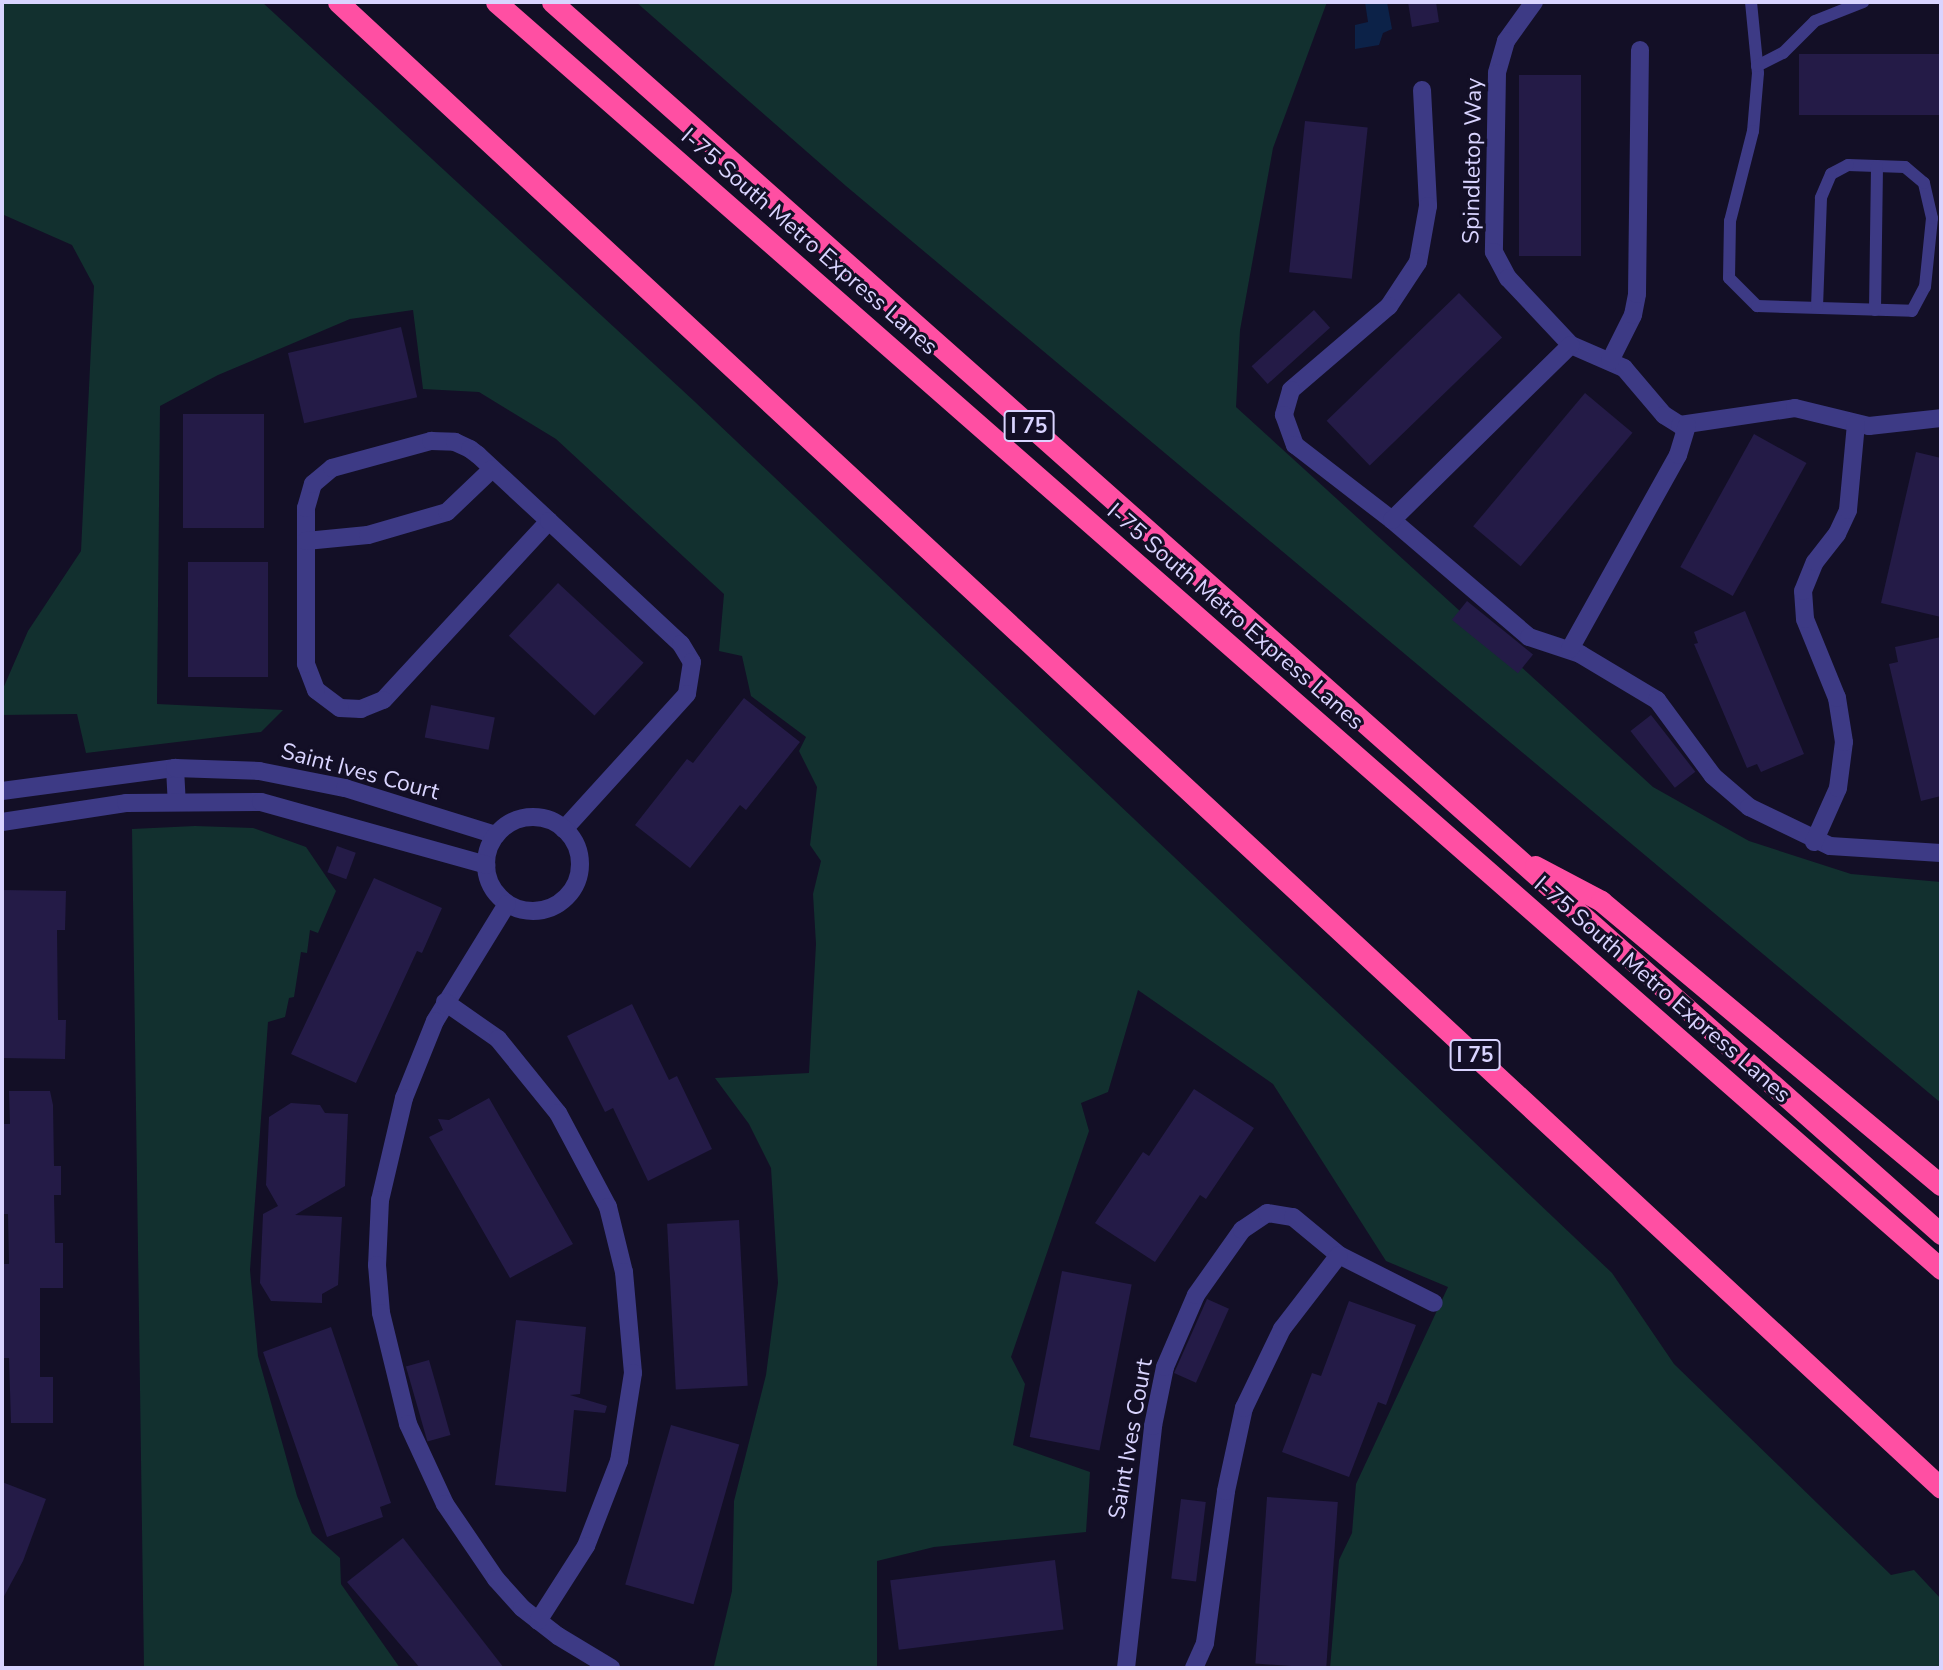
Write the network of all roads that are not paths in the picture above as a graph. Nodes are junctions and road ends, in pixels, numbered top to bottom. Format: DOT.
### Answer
graph roads {
  1 [pos="338,2"];
  2 [pos="496,2"];
  3 [pos="552,2"];
  4 [pos="1534,2"];
  5 [pos="1751,2"];
  6 [pos="1863,2"];
  7 [pos="1640,50"];
  8 [pos="1757,66"];
  9 [pos="1422,90"];
  10 [pos="1877,166"];
  11 [pos="1817,307"];
  12 [pos="1875,310"];
  13 [pos="1571,345"];
  14 [pos="1610,361"];
  15 [pos="1941,418"];
  16 [pos="1856,424"];
  17 [pos="1687,425"];
  18 [pos="492,469"];
  19 [pos="1392,520"];
  20 [pos="549,521"];
  21 [pos="306,541"];
  22 [pos="1570,649"];
  23 [pos="175,768"];
  24 [pos="2,791"];
  25 [pos="369,796"];
  26 [pos="177,801"];
  27 [pos="2,822"];
  28 [pos="356,826"];
  29 [pos="564,830"];
  30 [pos="496,835"];
  31 [pos="1814,842"];
  32 [pos="1505,850"];
  33 [pos="1941,853"];
  34 [pos="486,865"];
  35 [pos="507,904"];
  36 [pos="445,1002"];
  37 [pos="1941,1185"];
  38 [pos="1941,1234"];
  39 [pos="1339,1255"];
  40 [pos="1941,1269"];
  41 [pos="1434,1303"];
  42 [pos="1937,1486"];
  43 [pos="538,1621"];
  44 [pos="611,1668"];
  45 [pos="1126,1668"];
  46 [pos="1194,1668"];
  1 -- 42 [label="highway, I 75"];
  2 -- 40 [label="highway, I-75 South Metro Express Lanes"];
  3 -- 32 [label="highway, I 75"];
  4 -- 13 [label="street, Spindletop Way"];
  5 -- 8 [label="lane"];
  6 -- 8 [label="lane"];
  7 -- 14 [label="street"];
  8 -- 11 [label="lane"];
  9 -- 19 [label="street, Spindletop Way"];
  10 -- 11 [label="lane"];
  10 -- 12 [label="lane"];
  10 -- 12 [label="lane"];
  11 -- 12 [label="lane"];
  13 -- 14 [label="street, Spindletop Way"];
  13 -- 19 [label="street"];
  14 -- 17 [label="street, Spindletop Way"];
  15 -- 16 [label="street"];
  16 -- 17 [label="street"];
  16 -- 31 [label="street"];
  17 -- 22 [label="street"];
  18 -- 20 [label="street"];
  18 -- 21 [label="street"];
  18 -- 21 [label="street"];
  19 -- 22 [label="street, Spindletop Way"];
  20 -- 21 [label="street"];
  20 -- 29 [label="street"];
  22 -- 31 [label="street, Spindletop Way"];
  23 -- 24 [label="street, Saint Ives Court"];
  23 -- 25 [label="street, Saint Ives Court"];
  23 -- 26 [label="street"];
  25 -- 28 [label="street"];
  25 -- 30 [label="street, Saint Ives Court"];
  26 -- 27 [label="street"];
  26 -- 28 [label="street"];
  28 -- 34 [label="street"];
  29 -- 30 [label="street"];
  29 -- 35 [label="street"];
  30 -- 34 [label="street"];
  31 -- 33 [label="street, Spindletop Way"];
  32 -- 37 [label="highway"];
  32 -- 38 [label="highway, I 75"];
  34 -- 35 [label="street"];
  35 -- 36 [label="street"];
  36 -- 43 [label="street"];
  36 -- 43 [label="street"];
  39 -- 41 [label="street, Saint Ives Court"];
  39 -- 45 [label="street, Saint Ives Court"];
  39 -- 46 [label="street"];
  43 -- 44 [label="street"];
}
